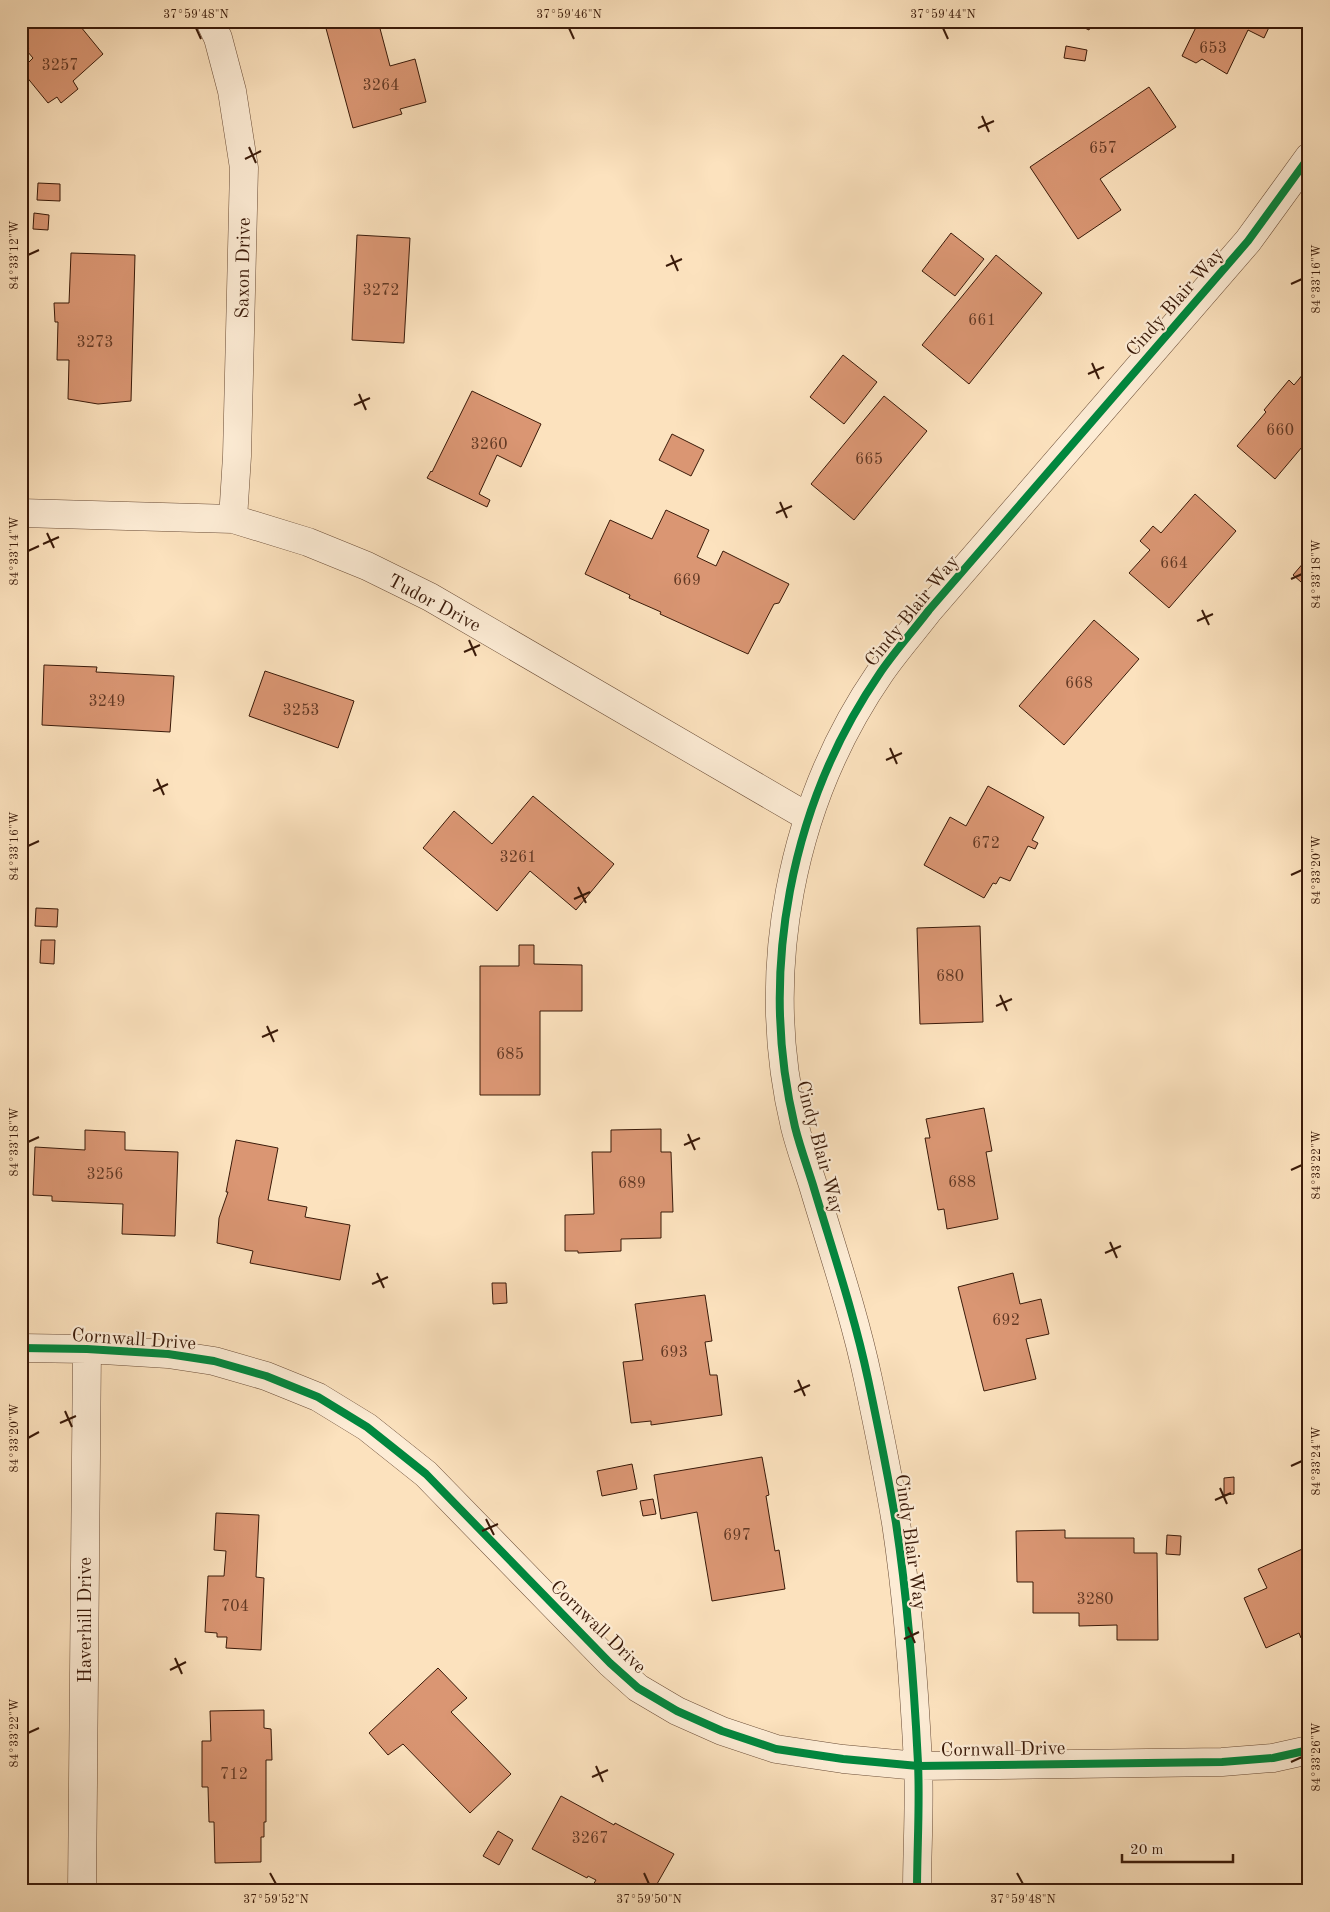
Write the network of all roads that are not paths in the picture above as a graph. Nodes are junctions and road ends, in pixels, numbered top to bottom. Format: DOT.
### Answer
graph roads {
  1 [pos="210,21"];
  2 [pos="1309,157"];
  3 [pos="21,514"];
  4 [pos="233,519"];
  5 [pos="808,817"];
  6 [pos="21,1348"];
  7 [pos="87,1349"];
  8 [pos="1309,1750"];
  9 [pos="918,1766"];
  10 [pos="82,1891"];
  11 [pos="917,1891"];
  1 -- 4 [label="street, Saxon Drive"];
  2 -- 5 [label="street, Cindy Blair Way"];
  3 -- 4 [label="street, Tudor Drive"];
  4 -- 5 [label="street, Tudor Drive"];
  5 -- 9 [label="street, Cindy Blair Way"];
  6 -- 7 [label="street, Cornwall Drive"];
  7 -- 9 [label="street, Cornwall Drive"];
  7 -- 10 [label="street, Haverhill Drive"];
  8 -- 9 [label="street, Cornwall Drive"];
  9 -- 11 [label="street, Cindy Blair Way"];
}
